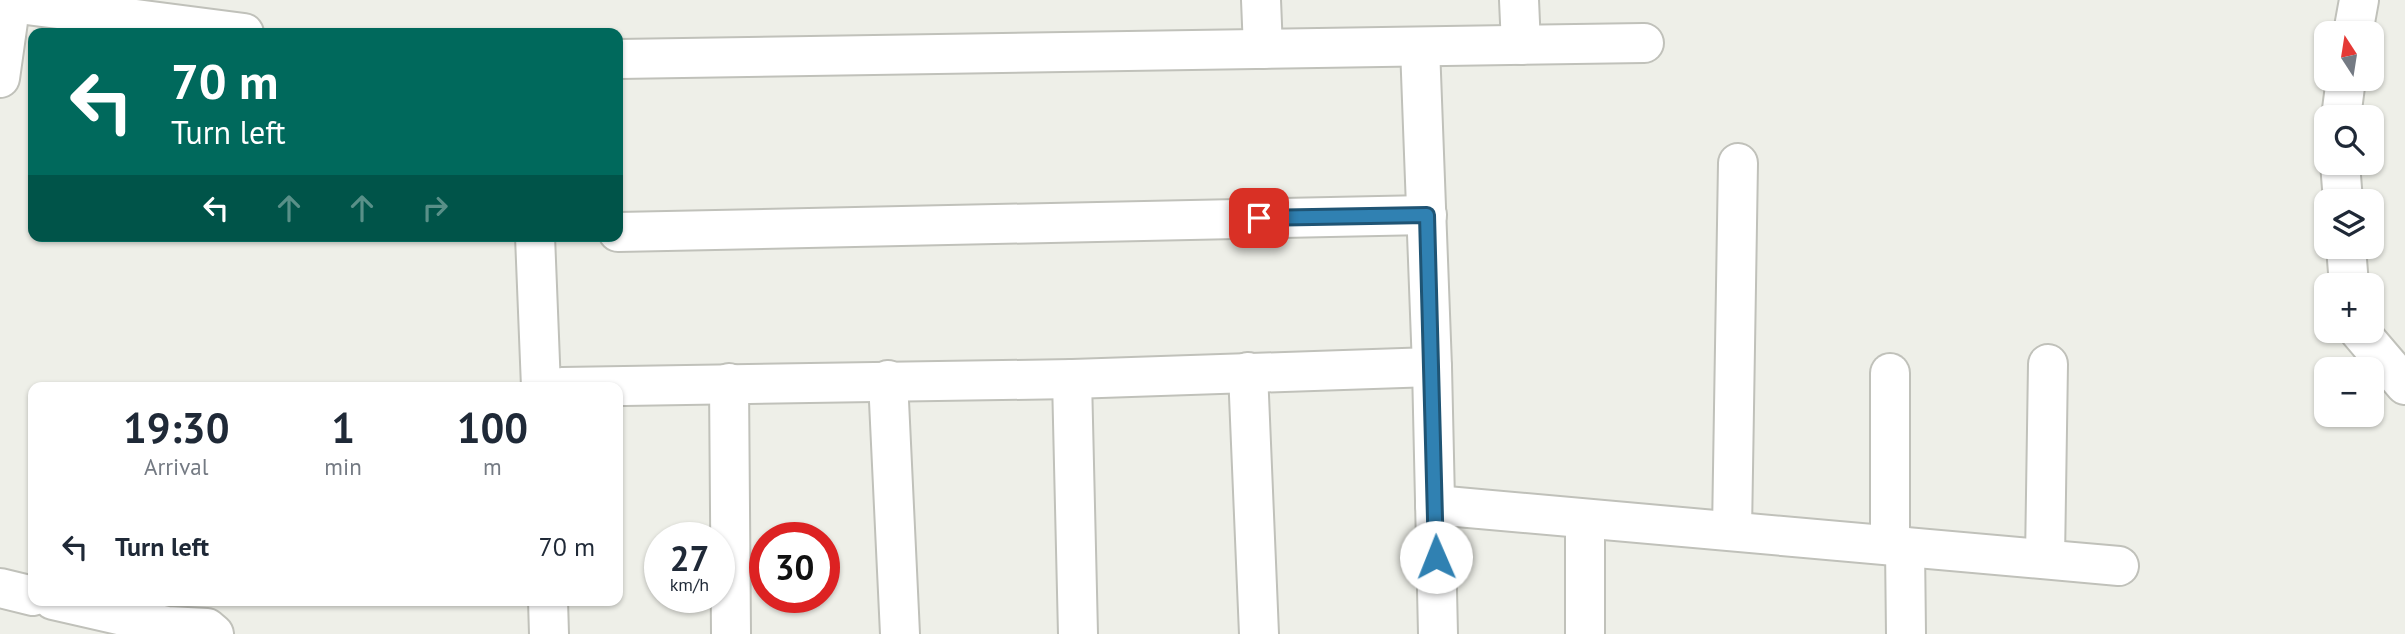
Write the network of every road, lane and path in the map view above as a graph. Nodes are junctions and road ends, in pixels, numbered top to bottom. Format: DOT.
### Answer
graph roads {
  1 [pos="1261,0"];
  2 [pos="1519,0"];
  3 [pos="2359,0"];
  4 [pos="11,2"];
  5 [pos="2355,21"];
  6 [pos="206,28"];
  7 [pos="1644,43"];
  8 [pos="1521,45"];
  9 [pos="1420,47"];
  10 [pos="1263,49"];
  11 [pos="623,59"];
  12 [pos="0,78"];
  13 [pos="1738,163"];
  14 [pos="1427,215"];
  15 [pos="623,232"];
  16 [pos="535,242"];
  17 [pos="2369,343"];
  18 [pos="2048,364"];
  19 [pos="1432,367"];
  20 [pos="1248,372"];
  21 [pos="1890,373"];
  22 [pos="1072,379"];
  23 [pos="888,380"];
  24 [pos="541,382"];
  25 [pos="729,383"];
  26 [pos="2405,384"];
  27 [pos="623,386"];
  28 [pos="1435,505"];
  29 [pos="1585,519"];
  30 [pos="1732,531"];
  31 [pos="1897,546"];
  32 [pos="2045,559"];
  33 [pos="2119,566"];
  34 [pos="0,588"];
  35 [pos="28,595"];
  36 [pos="76,606"];
  37 [pos="548,606"];
  38 [pos="166,630"];
  39 [pos="214,634"];
  40 [pos="550,634"];
  41 [pos="731,634"];
  42 [pos="900,634"];
  43 [pos="1078,634"];
  44 [pos="1259,634"];
  45 [pos="1438,634"];
  46 [pos="1585,634"];
  47 [pos="1906,634"];
  1 -- 10 [label="street"];
  2 -- 8 [label="street"];
  3 -- 5 [label="street"];
  4 -- 6 [label="street"];
  4 -- 12 [label="street"];
  7 -- 8 [label="street"];
  8 -- 9 [label="street"];
  9 -- 10 [label="street"];
  9 -- 14 [label="street"];
  10 -- 11 [label="street"];
  13 -- 30 [label="street"];
  14 -- 15 [label="street"];
  14 -- 19 [label="street"];
  16 -- 24 [label="street"];
  17 -- 26 [label="street"];
  18 -- 32 [label="street"];
  19 -- 20 [label="street"];
  19 -- 28 [label="street"];
  20 -- 22 [label="street"];
  20 -- 44 [label="street"];
  21 -- 31 [label="street"];
  22 -- 23 [label="street"];
  22 -- 43 [label="street"];
  23 -- 25 [label="street"];
  23 -- 42 [label="street"];
  25 -- 27 [label="street"];
  25 -- 41 [label="street"];
  28 -- 29 [label="street"];
  28 -- 45 [label="street"];
  29 -- 30 [label="street"];
  29 -- 46 [label="street"];
  30 -- 31 [label="street"];
  31 -- 32 [label="street"];
  31 -- 47 [label="street"];
  32 -- 33 [label="street"];
  34 -- 35 [label="street"];
  36 -- 38 [label="street"];
  37 -- 40 [label="street"];
  38 -- 39 [label="street"];
}
